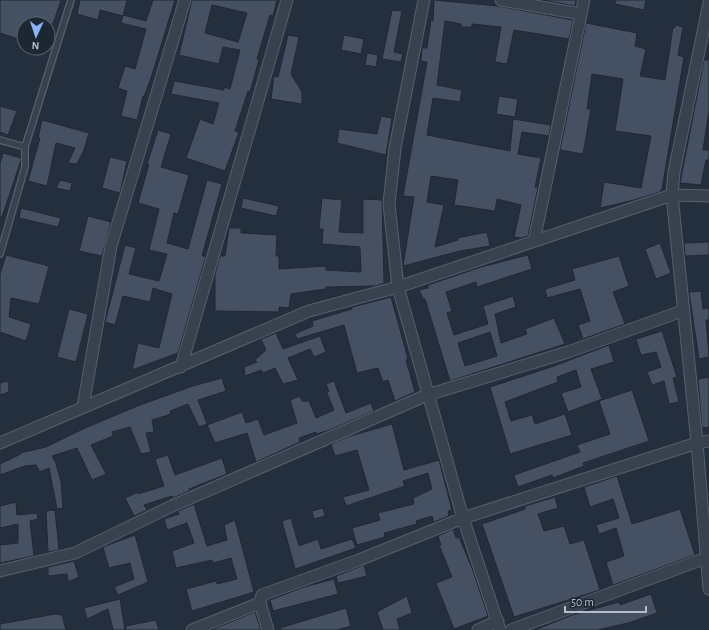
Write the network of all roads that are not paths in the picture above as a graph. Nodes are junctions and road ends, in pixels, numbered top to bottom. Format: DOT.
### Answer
graph roads {
  1 [pos="71,0"];
  2 [pos="185,0"];
  3 [pos="287,0"];
  4 [pos="424,0"];
  5 [pos="502,0"];
  6 [pos="584,0"];
  7 [pos="709,3"];
  8 [pos="581,14"];
  9 [pos="0,140"];
  10 [pos="25,147"];
  11 [pos="672,195"];
  12 [pos="709,196"];
  13 [pos="534,241"];
  14 [pos="0,254"];
  15 [pos="398,287"];
  16 [pos="682,311"];
  17 [pos="181,367"];
  18 [pos="427,395"];
  19 [pos="83,407"];
  20 [pos="709,441"];
  21 [pos="0,443"];
  22 [pos="697,443"];
  23 [pos="463,518"];
  24 [pos="706,558"];
  25 [pos="0,571"];
  26 [pos="709,589"];
  27 [pos="260,603"];
  28 [pos="499,626"];
  29 [pos="192,630"];
  30 [pos="268,630"];
  31 [pos="478,630"];
  32 [pos="511,630"];
  1 -- 10 [label="lane"];
  2 -- 19 [label="street"];
  3 -- 17 [label="street"];
  4 -- 15 [label="street"];
  5 -- 8 [label="street"];
  6 -- 8 [label="street"];
  7 -- 11 [label="street"];
  8 -- 13 [label="street"];
  9 -- 10 [label="lane"];
  10 -- 14 [label="lane"];
  11 -- 12 [label="street"];
  11 -- 13 [label="street"];
  11 -- 16 [label="street"];
  13 -- 15 [label="street"];
  15 -- 17 [label="street"];
  15 -- 18 [label="street"];
  16 -- 18 [label="street"];
  16 -- 22 [label="street"];
  17 -- 19 [label="street"];
  18 -- 23 [label="street"];
  18 -- 25 [label="street"];
  19 -- 21 [label="street"];
  20 -- 22 [label="street"];
  22 -- 23 [label="street"];
  22 -- 24 [label="street"];
  23 -- 27 [label="street"];
  23 -- 28 [label="street"];
  24 -- 26 [label="street"];
  24 -- 32 [label="street"];
  27 -- 29 [label="street"];
  27 -- 30 [label="street"];
  28 -- 31 [label="street"];
}
